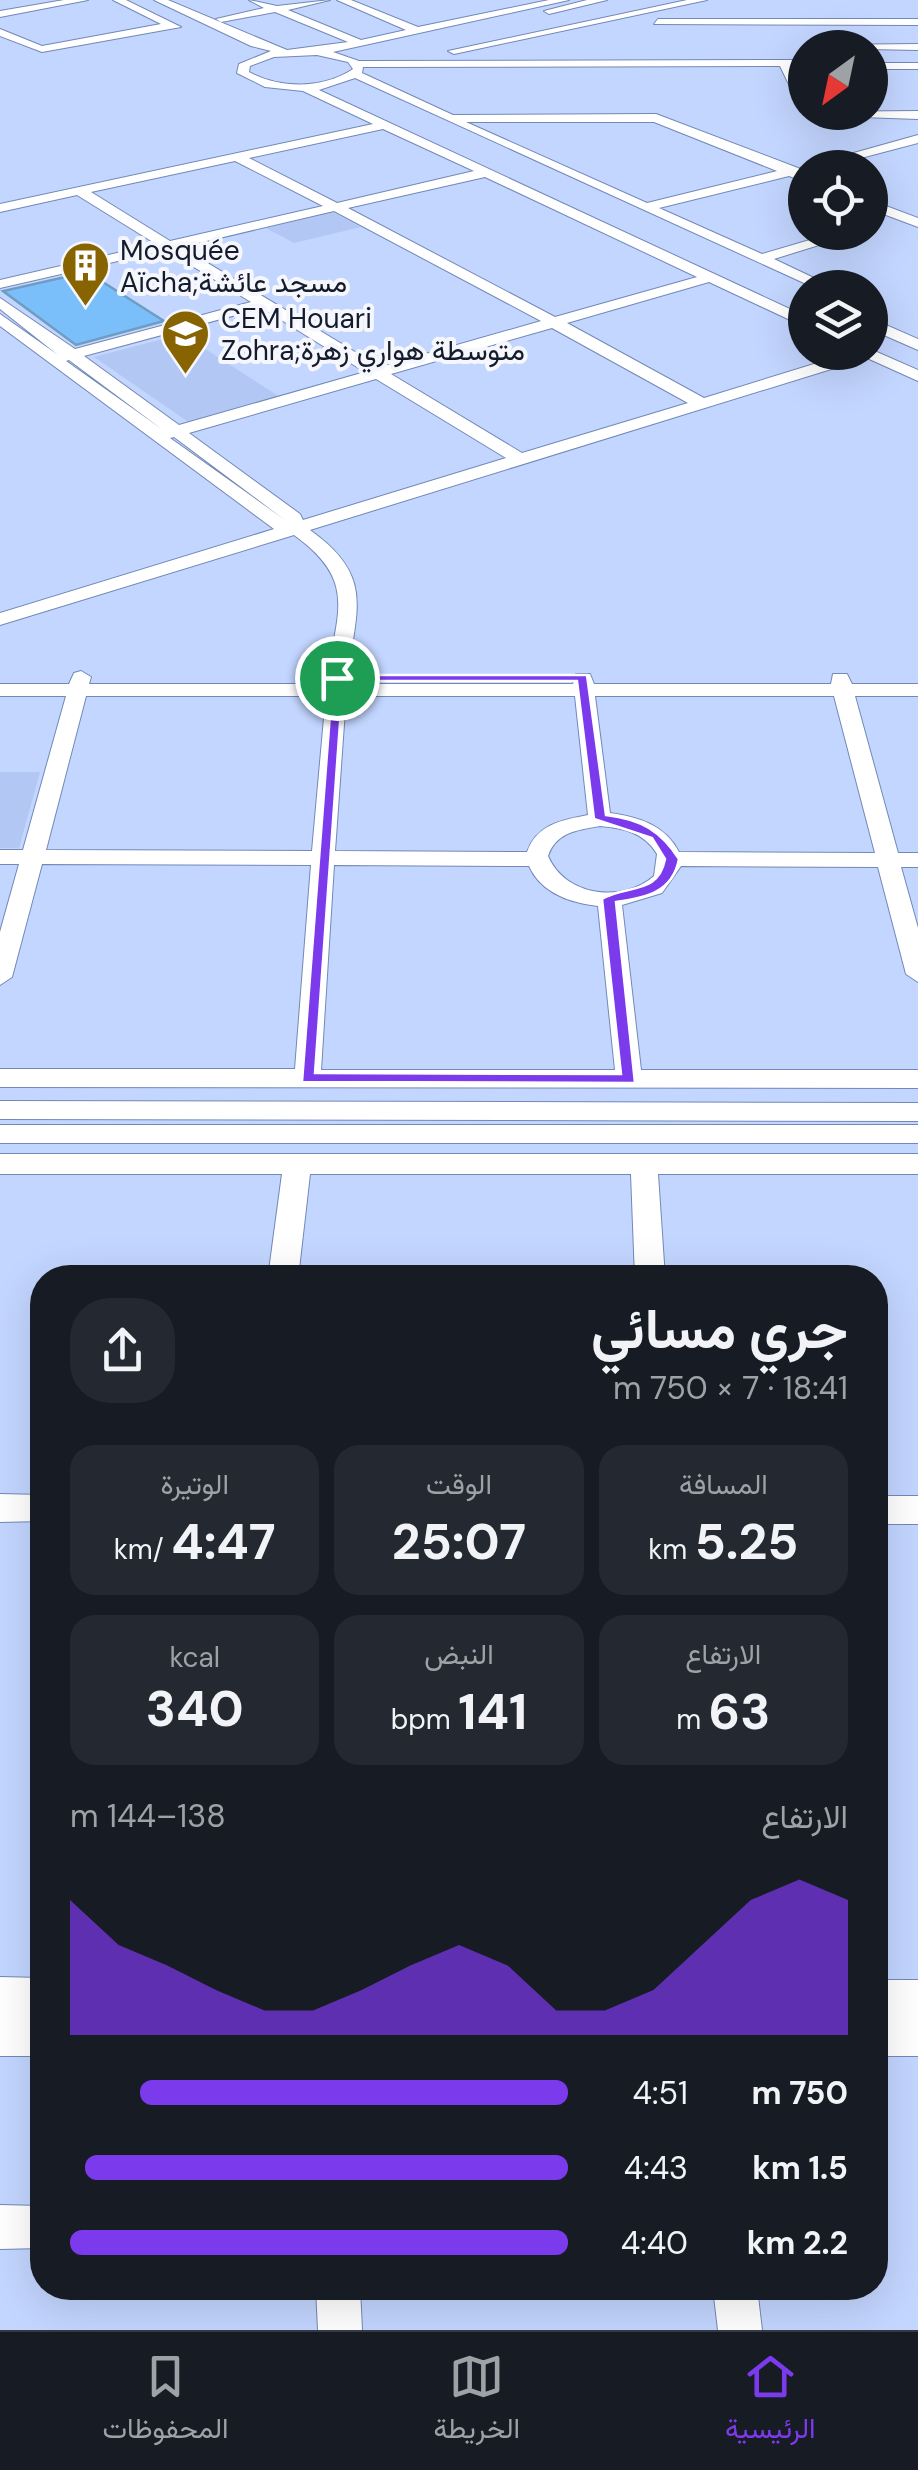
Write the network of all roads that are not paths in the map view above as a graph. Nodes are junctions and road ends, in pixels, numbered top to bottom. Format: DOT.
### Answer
graph roads {
  1 [pos="118,0"];
  2 [pos="143,0"];
  3 [pos="158,0"];
  4 [pos="181,0"];
  5 [pos="254,0"];
  6 [pos="325,0"];
  7 [pos="342,0"];
  8 [pos="360,0"];
  9 [pos="564,0"];
  10 [pos="602,0"];
  11 [pos="668,0"];
  12 [pos="702,0"];
  13 [pos="58,2"];
  14 [pos="81,6"];
  15 [pos="275,9"];
  16 [pos="0,14"];
  17 [pos="221,18"];
  18 [pos="628,19"];
  19 [pos="98,21"];
  20 [pos="778,22"];
  21 [pos="173,25"];
  22 [pos="917,26"];
  23 [pos="422,28"];
  24 [pos="885,30"];
  25 [pos="5,34"];
  26 [pos="27,34"];
  27 [pos="126,34"];
  28 [pos="192,34"];
  29 [pos="654,36"];
  30 [pos="356,42"];
  31 [pos="788,42"];
  32 [pos="450,44"];
  33 [pos="888,47"];
  34 [pos="918,47"];
  35 [pos="432,48"];
  36 [pos="470,48"];
  37 [pos="308,52"];
  38 [pos="639,53"];
  39 [pos="331,54"];
  40 [pos="245,59"];
  41 [pos="482,63"];
  42 [pos="788,63"];
  43 [pos="888,64"];
  44 [pos="918,64"];
  45 [pos="358,68"];
  46 [pos="404,68"];
  47 [pos="310,86"];
  48 [pos="376,86"];
  49 [pos="888,113"];
  50 [pos="918,115"];
  51 [pos="444,118"];
  52 [pos="388,124"];
  53 [pos="888,125"];
  54 [pos="918,138"];
  55 [pos="873,150"];
  56 [pos="237,157"];
  57 [pos="788,171"];
  58 [pos="488,172"];
  59 [pos="788,172"];
  60 [pos="79,191"];
  61 [pos="0,208"];
  62 [pos="338,208"];
  63 [pos="644,208"];
  64 [pos="888,210"];
  65 [pos="914,219"];
  66 [pos="888,223"];
  67 [pos="172,246"];
  68 [pos="790,250"];
  69 [pos="762,258"];
  70 [pos="788,270"];
  71 [pos="712,277"];
  72 [pos="0,284"];
  73 [pos="788,286"];
  74 [pos="788,296"];
  75 [pos="0,302"];
  76 [pos="265,303"];
  77 [pos="788,314"];
  78 [pos="888,315"];
  79 [pos="0,319"];
  80 [pos="554,323"];
  81 [pos="918,328"];
  82 [pos="888,331"];
  83 [pos="888,342"];
  84 [pos="918,345"];
  85 [pos="898,347"];
  86 [pos="888,349"];
  87 [pos="72,354"];
  88 [pos="918,356"];
  89 [pos="52,360"];
  90 [pos="888,361"];
  91 [pos="790,370"];
  92 [pos="802,370"];
  93 [pos="378,374"];
  94 [pos="918,376"];
  95 [pos="694,399"];
  96 [pos="179,431"];
  97 [pos="156,438"];
  98 [pos="513,455"];
  99 [pos="287,523"];
  100 [pos="0,610"];
  101 [pos="0,620"];
  102 [pos="7,676"];
  103 [pos="918,678"];
  104 [pos="79,683"];
  105 [pos="337,683"];
  106 [pos="584,684"];
  107 [pos="842,684"];
  108 [pos="0,690"];
  109 [pos="918,690"];
  110 [pos="600,819"];
  111 [pos="0,857"];
  112 [pos="36,857"];
  113 [pos="320,858"];
  114 [pos="536,859"];
  115 [pos="672,859"];
  116 [pos="889,860"];
  117 [pos="918,860"];
  118 [pos="609,899"];
  119 [pos="918,974"];
  120 [pos="0,977"];
  121 [pos="0,1078"];
  122 [pos="307,1078"];
  123 [pos="629,1079"];
  124 [pos="918,1079"];
  125 [pos="0,1110"];
  126 [pos="918,1112"];
  127 [pos="0,1134"];
  128 [pos="918,1134"];
  129 [pos="0,1164"];
  130 [pos="296,1164"];
  131 [pos="644,1164"];
  132 [pos="918,1164"];
  133 [pos="284,1265"];
  134 [pos="649,1265"];
  135 [pos="0,1508"];
  136 [pos="30,1508"];
  137 [pos="888,1510"];
  138 [pos="918,1510"];
  139 [pos="0,1998"];
  140 [pos="30,1998"];
  141 [pos="888,2000"];
  142 [pos="918,2000"];
  143 [pos="0,2036"];
  144 [pos="30,2036"];
  145 [pos="888,2036"];
  146 [pos="918,2036"];
  147 [pos="0,2227"];
  148 [pos="30,2228"];
  149 [pos="339,2300"];
  150 [pos="736,2300"];
  151 [pos="340,2330"];
  152 [pos="740,2330"];
  1 -- 21 [label="street"];
  2 -- 40 [label="street"];
  3 -- 37 [label="street"];
  4 -- 17 [label="street"];
  5 -- 15 [label="street"];
  6 -- 15 [label="street"];
  7 -- 23 [label="street"];
  8 -- 23 [label="street"];
  9 -- 23 [label="street"];
  10 -- 39 [label="street"];
  11 -- 32 [label="street"];
  12 -- 18 [label="street"];
  13 -- 14 [label="street"];
  13 -- 16 [label="street"];
  15 -- 17 [label="street"];
  15 -- 30 [label="street"];
  17 -- 37 [label="street"];
  18 -- 20 [label="street"];
  18 -- 36 [label="street"];
  18 -- 38 [label="street"];
  19 -- 27 [label="street"];
  20 -- 22 [label="street"];
  20 -- 31 [label="street"];
  21 -- 27 [label="street"];
  21 -- 28 [label="street"];
  22 -- 24 [label="street"];
  23 -- 30 [label="street"];
  25 -- 26 [label="street"];
  25 -- 27 [label="street"];
  29 -- 31 [label="street"];
  30 -- 37 [label="street"];
  33 -- 34 [label="street"];
  35 -- 45 [label="street"];
  36 -- 41 [label="street"];
  36 -- 45 [label="street"];
  37 -- 39 [label="street"];
  37 -- 40 [label="street"];
  38 -- 41 [label="street"];
  38 -- 42 [label="street"];
  38 -- 46 [label="street"];
  39 -- 45 [label="street"];
  40 -- 47 [label="street"];
  41 -- 45 [label="street"];
  43 -- 44 [label="street"];
  45 -- 46 [label="street"];
  45 -- 47 [label="street"];
  45 -- 48 [label="street"];
  45 -- 73 [label="street"];
  46 -- 48 [label="street"];
  47 -- 52 [label="street"];
  47 -- 74 [label="street"];
  48 -- 51 [label="street"];
  49 -- 50 [label="street"];
  51 -- 57 [label="street"];
  51 -- 63 [label="street"];
  52 -- 56 [label="street"];
  52 -- 58 [label="street"];
  53 -- 54 [label="street"];
  54 -- 55 [label="street"];
  56 -- 60 [label="street"];
  56 -- 62 [label="street"];
  58 -- 62 [label="street"];
  58 -- 71 [label="street"];
  59 -- 63 [label="street"];
  60 -- 61 [label="street"];
  60 -- 67 [label="street"];
  62 -- 67 [label="street"];
  62 -- 80 [label="street"];
  63 -- 69 [label="street"];
  64 -- 65 [label="street"];
  65 -- 66 [label="street"];
  67 -- 72 [label="street"];
  67 -- 76 [label="street"];
  68 -- 69 [label="street"];
  69 -- 70 [label="street"];
  71 -- 77 [label="street"];
  71 -- 80 [label="street"];
  75 -- 87 [label="street"];
  76 -- 87 [label="street"];
  76 -- 93 [label="street"];
  78 -- 81 [label="street"];
  79 -- 89 [label="street"];
  80 -- 93 [label="street"];
  80 -- 95 [label="street"];
  82 -- 84 [label="street"];
  83 -- 85 [label="street"];
  85 -- 86 [label="street"];
  85 -- 88 [label="street"];
  87 -- 89 [label="street"];
  87 -- 96 [label="street"];
  89 -- 97 [label="street"];
  90 -- 94 [label="street"];
  91 -- 95 [label="street"];
  92 -- 95 [label="street"];
  93 -- 96 [label="street"];
  93 -- 98 [label="street"];
  95 -- 98 [label="street"];
  96 -- 97 [label="street"];
  96 -- 99 [label="street"];
  97 -- 99 [label="street"];
  98 -- 99 [label="street"];
  99 -- 100 [label="street"];
  99 -- 101 [label="street"];
  99 -- 105 [label="street"];
  102 -- 104 [label="street"];
  103 -- 107 [label="street"];
  104 -- 105 [label="street"];
  104 -- 108 [label="street"];
  104 -- 112 [label="street"];
  105 -- 106 [label="street"];
  105 -- 113 [label="street"];
  106 -- 107 [label="street"];
  106 -- 110 [label="street"];
  107 -- 109 [label="street"];
  107 -- 116 [label="street"];
  110 -- 114 [label="street"];
  110 -- 115 [label="street"];
  111 -- 112 [label="street"];
  112 -- 113 [label="street"];
  112 -- 120 [label="street"];
  113 -- 114 [label="street"];
  113 -- 122 [label="street"];
  114 -- 118 [label="street"];
  115 -- 116 [label="street"];
  115 -- 118 [label="street"];
  116 -- 117 [label="street"];
  116 -- 119 [label="street"];
  118 -- 123 [label="street"];
  121 -- 122 [label="street"];
  122 -- 123 [label="street"];
  123 -- 124 [label="street"];
  125 -- 126 [label="street"];
  127 -- 128 [label="street"];
  129 -- 130 [label="street"];
  130 -- 131 [label="street"];
  130 -- 133 [label="street"];
  131 -- 132 [label="street"];
  131 -- 134 [label="street"];
  135 -- 136 [label="street"];
  137 -- 138 [label="street"];
  139 -- 140 [label="street"];
  141 -- 142 [label="street"];
  143 -- 144 [label="street"];
  145 -- 146 [label="street"];
  147 -- 148 [label="street"];
  149 -- 151 [label="street"];
  150 -- 152 [label="street"];
}
